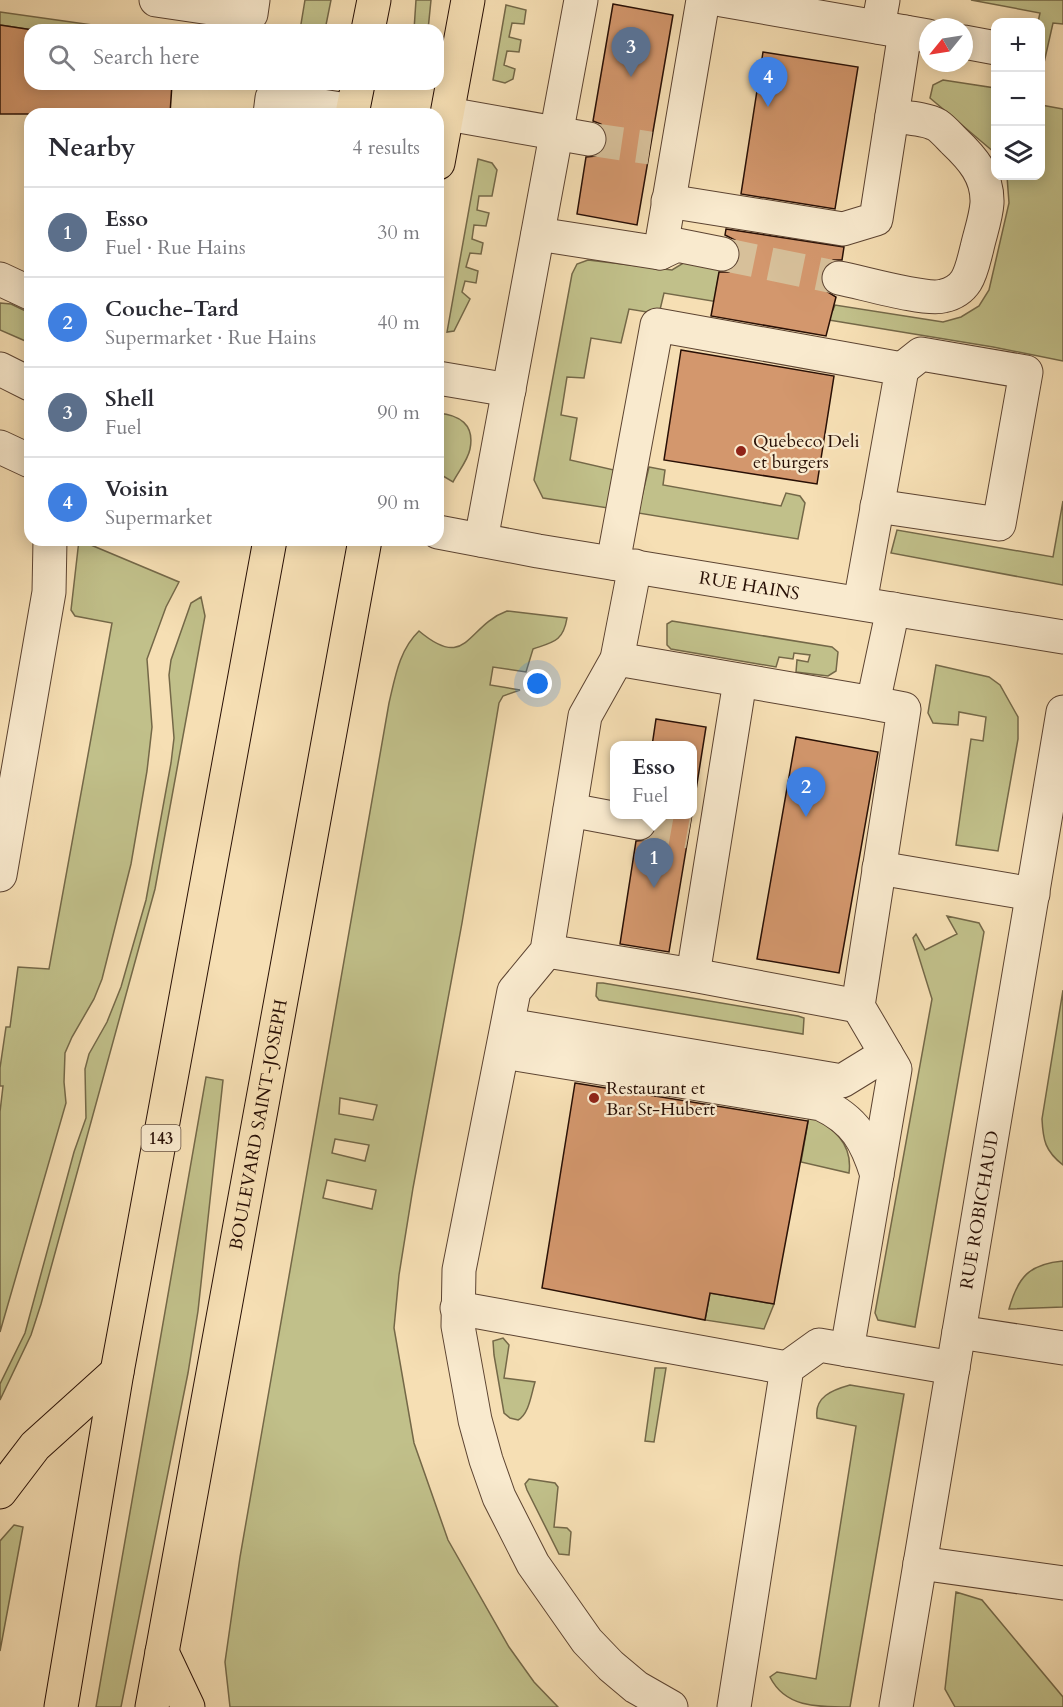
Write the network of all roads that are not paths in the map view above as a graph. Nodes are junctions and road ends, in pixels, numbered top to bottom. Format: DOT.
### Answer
graph roads {
  1 [pos="156,0"];
  2 [pos="253,0"];
  3 [pos="374,0"];
  4 [pos="468,0"];
  5 [pos="581,0"];
  6 [pos="703,0"];
  7 [pos="722,0"];
  8 [pos="369,24"];
  9 [pos="899,24"];
  10 [pos="973,44"];
  11 [pos="991,47"];
  12 [pos="354,103"];
  13 [pos="271,108"];
  14 [pos="448,114"];
  15 [pos="892,116"];
  16 [pos="556,133"];
  17 [pos="444,134"];
  18 [pos="590,139"];
  19 [pos="669,201"];
  20 [pos="538,234"];
  21 [pos="660,253"];
  22 [pos="722,254"];
  23 [pos="839,278"];
  24 [pos="0,279"];
  25 [pos="24,290"];
  26 [pos="0,369"];
  27 [pos="902,369"];
  28 [pos="444,379"];
  29 [pos="24,381"];
  30 [pos="509,390"];
  31 [pos="0,447"];
  32 [pos="24,458"];
  33 [pos="878,506"];
  34 [pos="444,533"];
  35 [pos="481,540"];
  36 [pos="50,546"];
  37 [pos="269,546"];
  38 [pos="364,546"];
  39 [pos="624,565"];
  40 [pos="860,603"];
  41 [pos="893,609"];
  42 [pos="1063,636"];
  43 [pos="617,659"];
  44 [pos="741,681"];
  45 [pos="873,704"];
  46 [pos="1063,712"];
  47 [pos="570,810"];
  48 [pos="610,818"];
  49 [pos="618,819"];
  50 [pos="639,823"];
  51 [pos="879,868"];
  52 [pos="0,875"];
  53 [pos="1033,894"];
  54 [pos="547,951"];
  55 [pos="693,975"];
  56 [pos="858,1006"];
  57 [pos="505,1038"];
  58 [pos="886,1054"];
  59 [pos="876,1175"];
  60 [pos="458,1308"];
  61 [pos="959,1332"];
  62 [pos="1063,1348"];
  63 [pos="847,1350"];
  64 [pos="787,1368"];
  65 [pos="953,1368"];
  66 [pos="117,1372"];
  67 [pos="0,1492"];
  68 [pos="920,1563"];
  69 [pos="1063,1583"];
  70 [pos="162,1652"];
  71 [pos="61,1707"];
  72 [pos="152,1707"];
  73 [pos="188,1707"];
  74 [pos="671,1707"];
  75 [pos="734,1707"];
  76 [pos="896,1707"];
  1 -- 2 [label="street"];
  3 -- 8 [label="main road"];
  4 -- 14 [label="main road"];
  5 -- 16 [label="street"];
  6 -- 19 [label="street"];
  7 -- 9 [label="street"];
  9 -- 15 [label="street"];
  10 -- 11 [label="street"];
  12 -- 13 [label="street"];
  14 -- 16 [label="street"];
  14 -- 17 [label="main road"];
  15 -- 19 [label="street"];
  15 -- 23 [label="street"];
  16 -- 18 [label="street"];
  16 -- 20 [label="street"];
  19 -- 21 [label="street"];
  20 -- 21 [label="street"];
  20 -- 30 [label="street"];
  21 -- 22 [label="street"];
  24 -- 25 [label="street"];
  26 -- 29 [label="street"];
  27 -- 33 [label="street"];
  27 -- 33 [label="street"];
  27 -- 39 [label="street"];
  28 -- 30 [label="street"];
  30 -- 35 [label="street"];
  31 -- 32 [label="street"];
  33 -- 40 [label="street"];
  34 -- 35 [label="street, RUE HAINS"];
  35 -- 39 [label="street, RUE HAINS"];
  36 -- 52 [label="street"];
  37 -- 66 [label="main road, 143"];
  38 -- 70 [label="main road, BOULEVARD SAINT-JOSEPH"];
  39 -- 40 [label="street, RUE HAINS"];
  39 -- 43 [label="street"];
  40 -- 41 [label="street, RUE HAINS"];
  41 -- 42 [label="street, RUE HAINS"];
  41 -- 45 [label="street"];
  43 -- 44 [label="street"];
  43 -- 47 [label="street"];
  44 -- 45 [label="street"];
  44 -- 55 [label="street"];
  45 -- 51 [label="street"];
  46 -- 53 [label="street, RUE ROBICHAUD"];
  47 -- 48 [label="street"];
  47 -- 54 [label="street"];
  49 -- 50 [label="street"];
  51 -- 53 [label="street"];
  51 -- 56 [label="street"];
  53 -- 61 [label="street, RUE ROBICHAUD"];
  54 -- 55 [label="street"];
  54 -- 57 [label="street"];
  55 -- 56 [label="street"];
  56 -- 58 [label="street"];
  57 -- 58 [label="street"];
  57 -- 59 [label="street"];
  57 -- 60 [label="street"];
  58 -- 59 [label="street"];
  59 -- 63 [label="street"];
  60 -- 64 [label="street"];
  60 -- 74 [label="street"];
  61 -- 62 [label="street"];
  61 -- 65 [label="street, RUE ROBICHAUD"];
  63 -- 64 [label="street"];
  63 -- 65 [label="street"];
  64 -- 75 [label="street"];
  65 -- 68 [label="street, RUE ROBICHAUD"];
  66 -- 67 [label="main road"];
  66 -- 71 [label="main road, 143"];
  68 -- 69 [label="street"];
  68 -- 76 [label="street, RUE ROBICHAUD"];
  70 -- 72 [label="main road, BOULEVARD SAINT-JOSEPH"];
  70 -- 73 [label="main road"];
}
